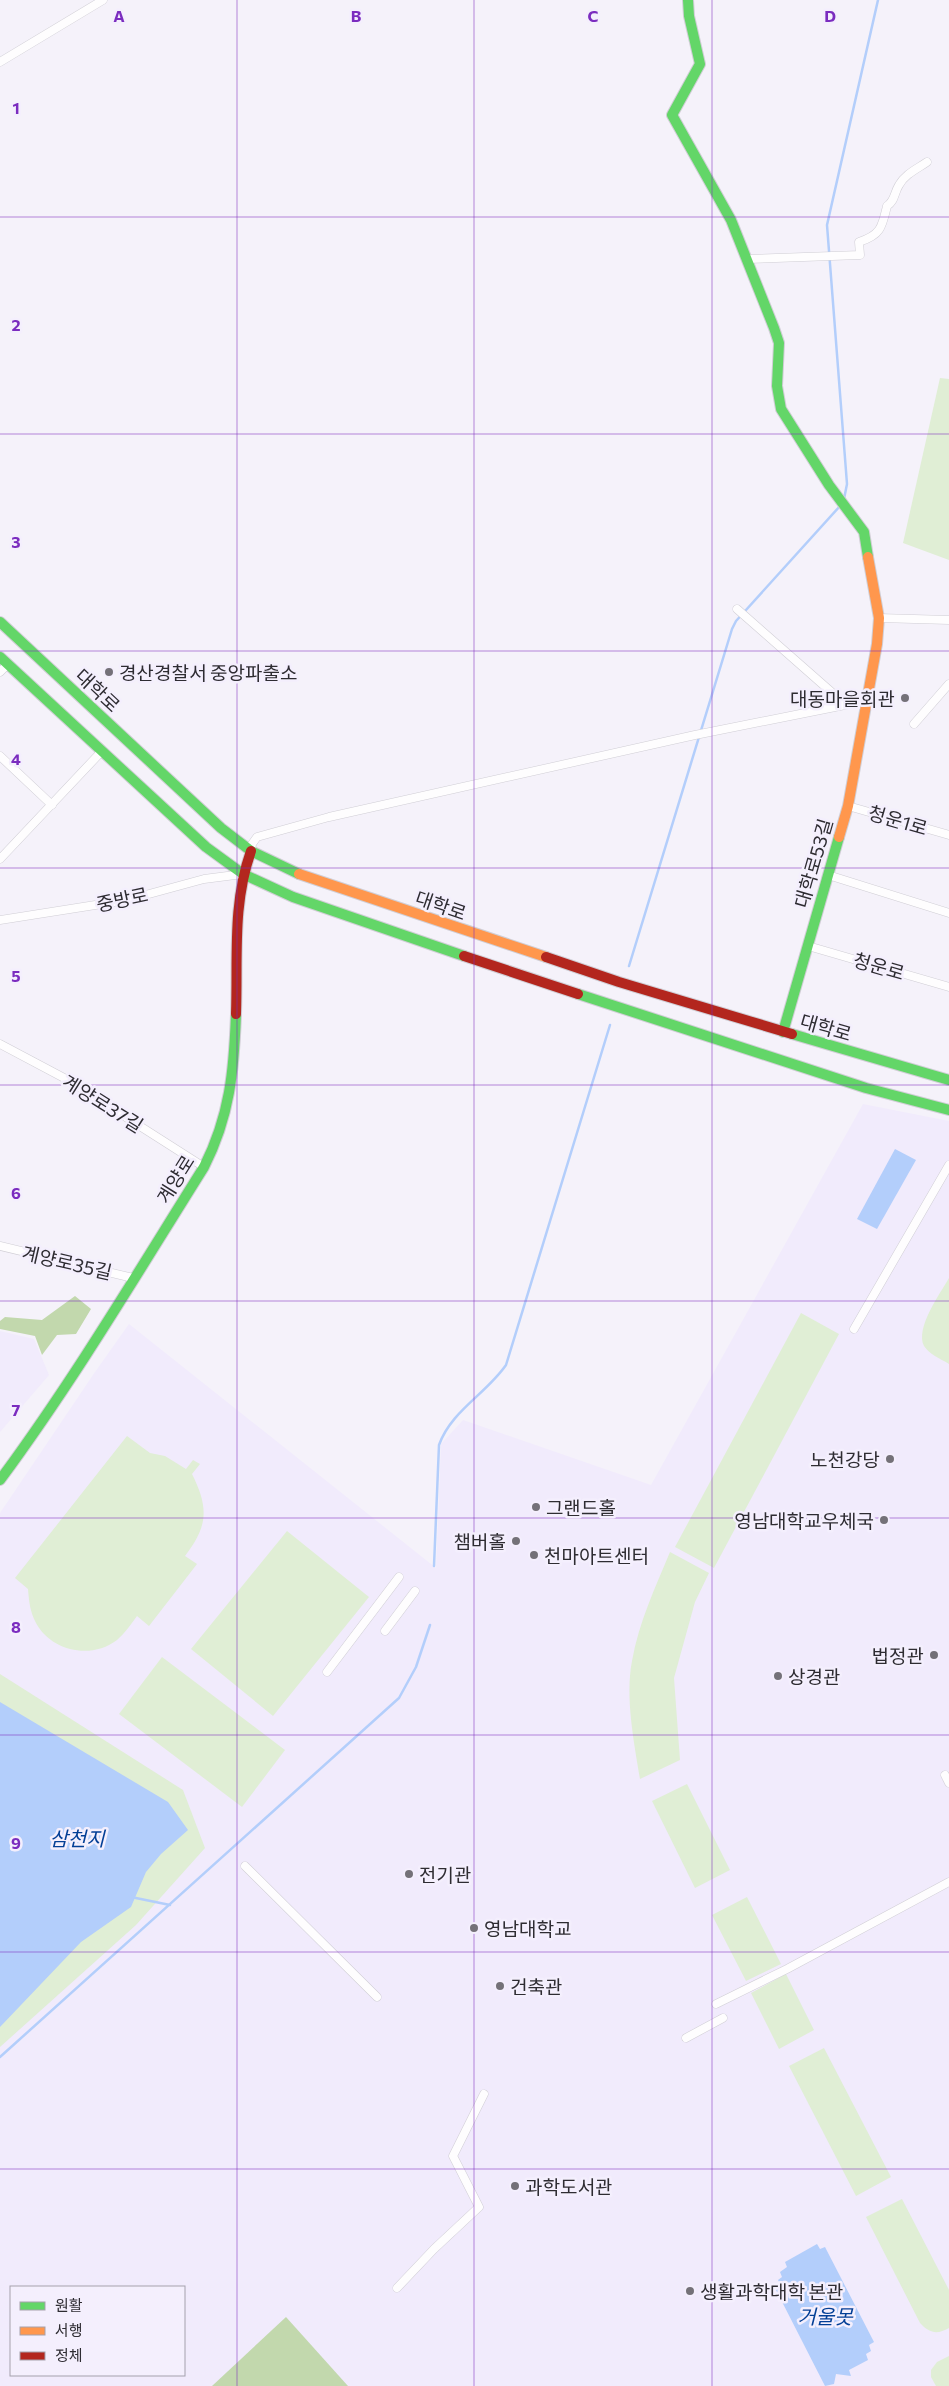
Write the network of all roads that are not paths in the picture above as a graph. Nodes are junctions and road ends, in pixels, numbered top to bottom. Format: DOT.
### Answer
graph roads {
  1 [pos="103,0"];
  2 [pos="688,0"];
  3 [pos="0,62"];
  4 [pos="927,162"];
  5 [pos="747,259"];
  6 [pos="737,609"];
  7 [pos="879,618"];
  8 [pos="949,620"];
  9 [pos="0,622"];
  10 [pos="4,660"];
  11 [pos="0,672"];
  12 [pos="949,684"];
  13 [pos="865,701"];
  14 [pos="845,704"];
  15 [pos="914,724"];
  16 [pos="102,751"];
  17 [pos="0,756"];
  18 [pos="52,805"];
  19 [pos="848,806"];
  20 [pos="949,835"];
  21 [pos="251,851"];
  22 [pos="0,859"];
  23 [pos="243,874"];
  24 [pos="828,876"];
  25 [pos="949,913"];
  26 [pos="0,920"];
  27 [pos="808,946"];
  28 [pos="949,987"];
  29 [pos="783,1032"];
  30 [pos="0,1044"];
  31 [pos="949,1080"];
  32 [pos="949,1110"];
  33 [pos="949,1165"];
  34 [pos="204,1167"];
  35 [pos="0,1246"];
  36 [pos="133,1278"];
  37 [pos="854,1330"];
  38 [pos="0,1480"];
  39 [pos="399,1577"];
  40 [pos="415,1591"];
  41 [pos="386,1631"];
  42 [pos="327,1672"];
  43 [pos="245,1866"];
  44 [pos="949,1882"];
  45 [pos="376,1997"];
  46 [pos="716,2004"];
  47 [pos="723,2018"];
  48 [pos="686,2038"];
  49 [pos="484,2094"];
  50 [pos="397,2288"];
  1 -- 3 [label="street"];
  2 -- 5 [label="main road, 대학로53길"];
  4 -- 5 [label="street"];
  5 -- 7 [label="main road, 대학로53길"];
  6 -- 14 [label="street"];
  7 -- 8 [label="street"];
  7 -- 13 [label="main road, 대학로53길"];
  9 -- 21 [label="main road, 대학로"];
  10 -- 11 [label="street"];
  10 -- 16 [label="main road"];
  12 -- 15 [label="street"];
  13 -- 14 [label="street"];
  13 -- 19 [label="main road, 대학로53길"];
  14 -- 21 [label="street"];
  16 -- 18 [label="street"];
  16 -- 23 [label="main road"];
  17 -- 18 [label="street"];
  18 -- 22 [label="street"];
  19 -- 20 [label="street, 청운1로"];
  19 -- 24 [label="main road, 대학로53길"];
  21 -- 23 [label="main road, 계양로"];
  21 -- 29 [label="main road, 대학로"];
  23 -- 26 [label="street, 중방로"];
  23 -- 32 [label="main road"];
  23 -- 34 [label="main road, 계양로"];
  24 -- 25 [label="street"];
  24 -- 27 [label="main road, 대학로53길"];
  27 -- 28 [label="street, 청운로"];
  27 -- 29 [label="main road, 대학로53길"];
  29 -- 31 [label="main road, 대학로"];
  30 -- 34 [label="street, 계양로37길"];
  33 -- 37 [label="street"];
  34 -- 36 [label="main road, 계양로"];
  35 -- 36 [label="street, 계양로35길"];
  36 -- 38 [label="main road, 계양로"];
  39 -- 42 [label="street"];
  40 -- 41 [label="street"];
  43 -- 45 [label="street"];
  44 -- 46 [label="street"];
  47 -- 48 [label="street"];
  49 -- 50 [label="street"];
}
